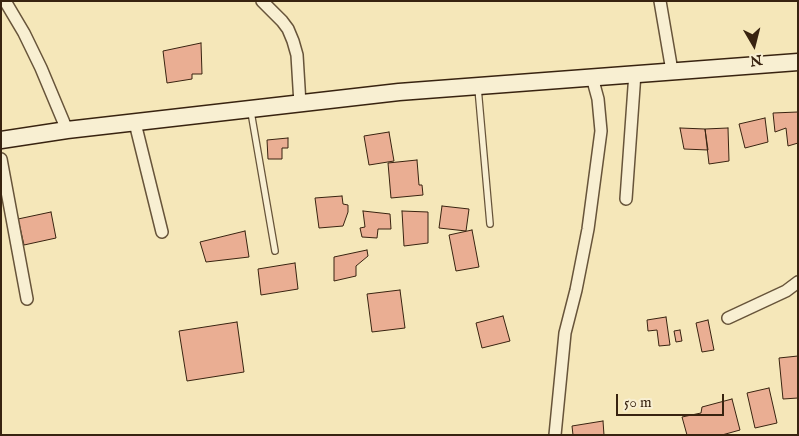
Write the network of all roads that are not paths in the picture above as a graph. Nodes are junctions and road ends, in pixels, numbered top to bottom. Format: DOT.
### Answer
graph roads {
  1 [pos="5,1"];
  2 [pos="262,1"];
  3 [pos="660,1"];
  4 [pos="798,62"];
  5 [pos="672,71"];
  6 [pos="635,74"];
  7 [pos="592,77"];
  8 [pos="478,85"];
  9 [pos="300,104"];
  10 [pos="250,110"];
  11 [pos="135,123"];
  12 [pos="67,130"];
  13 [pos="1,140"];
  14 [pos="1,159"];
  15 [pos="626,199"];
  16 [pos="490,224"];
  17 [pos="162,232"];
  18 [pos="275,251"];
  19 [pos="798,282"];
  20 [pos="27,299"];
  21 [pos="728,318"];
  22 [pos="555,435"];
  1 -- 12 [label="street"];
  2 -- 9 [label="street"];
  3 -- 5 [label="street"];
  4 -- 5 [label="street"];
  5 -- 6 [label="street"];
  6 -- 7 [label="street"];
  6 -- 15 [label="street"];
  7 -- 8 [label="street"];
  7 -- 22 [label="street"];
  8 -- 9 [label="street"];
  8 -- 16 [label="lane"];
  9 -- 10 [label="street"];
  10 -- 11 [label="street"];
  10 -- 18 [label="lane"];
  11 -- 12 [label="street"];
  11 -- 17 [label="street"];
  12 -- 13 [label="street"];
  14 -- 20 [label="street"];
  19 -- 21 [label="street"];
}
